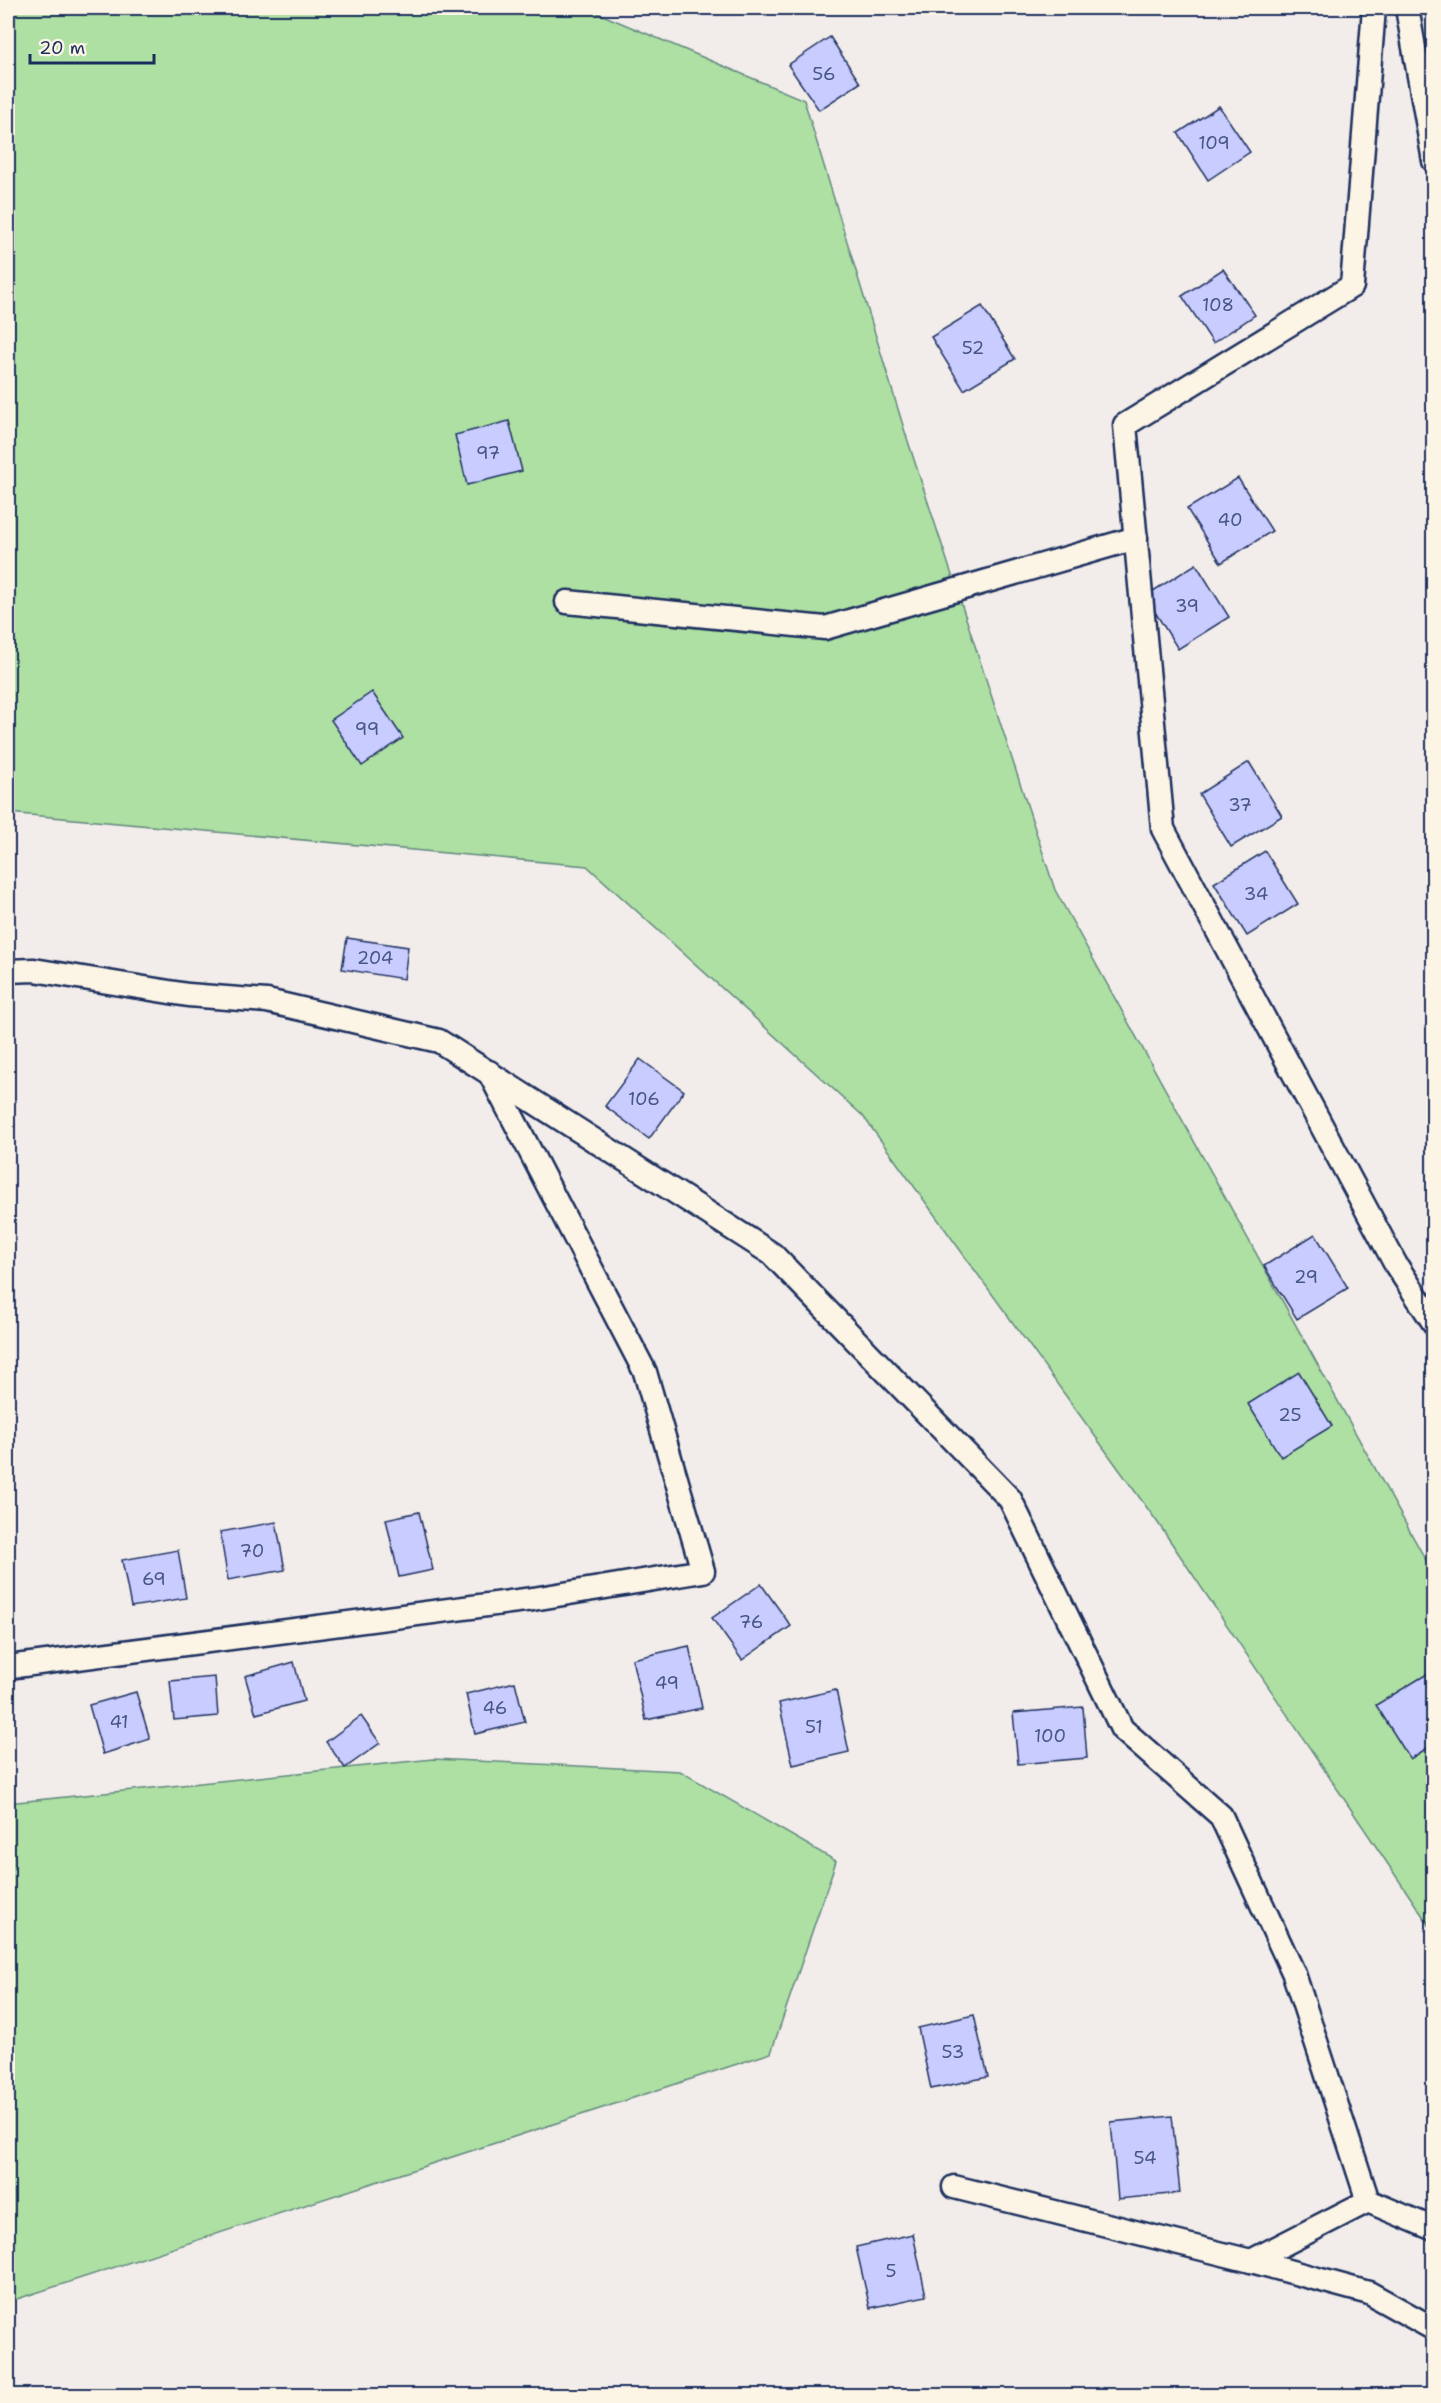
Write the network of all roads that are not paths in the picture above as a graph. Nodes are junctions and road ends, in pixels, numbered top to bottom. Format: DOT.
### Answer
graph roads {
  1 [pos="1374,8"];
  2 [pos="1407,8"];
  3 [pos="1434,161"];
  4 [pos="1136,538"];
  5 [pos="567,602"];
  6 [pos="8,971"];
  7 [pos="488,1071"];
  8 [pos="1434,1323"];
  9 [pos="8,1667"];
  10 [pos="954,2187"];
  11 [pos="1368,2200"];
  12 [pos="1434,2229"];
  13 [pos="1251,2261"];
  14 [pos="1434,2329"];
  1 -- 4 [label="lane"];
  2 -- 3 [label="lane"];
  4 -- 5 [label="lane"];
  4 -- 8 [label="lane"];
  6 -- 7 [label="lane"];
  7 -- 9 [label="lane"];
  7 -- 11 [label="lane"];
  10 -- 13 [label="lane"];
  11 -- 12 [label="lane"];
  11 -- 13 [label="lane"];
  13 -- 14 [label="lane"];
}
